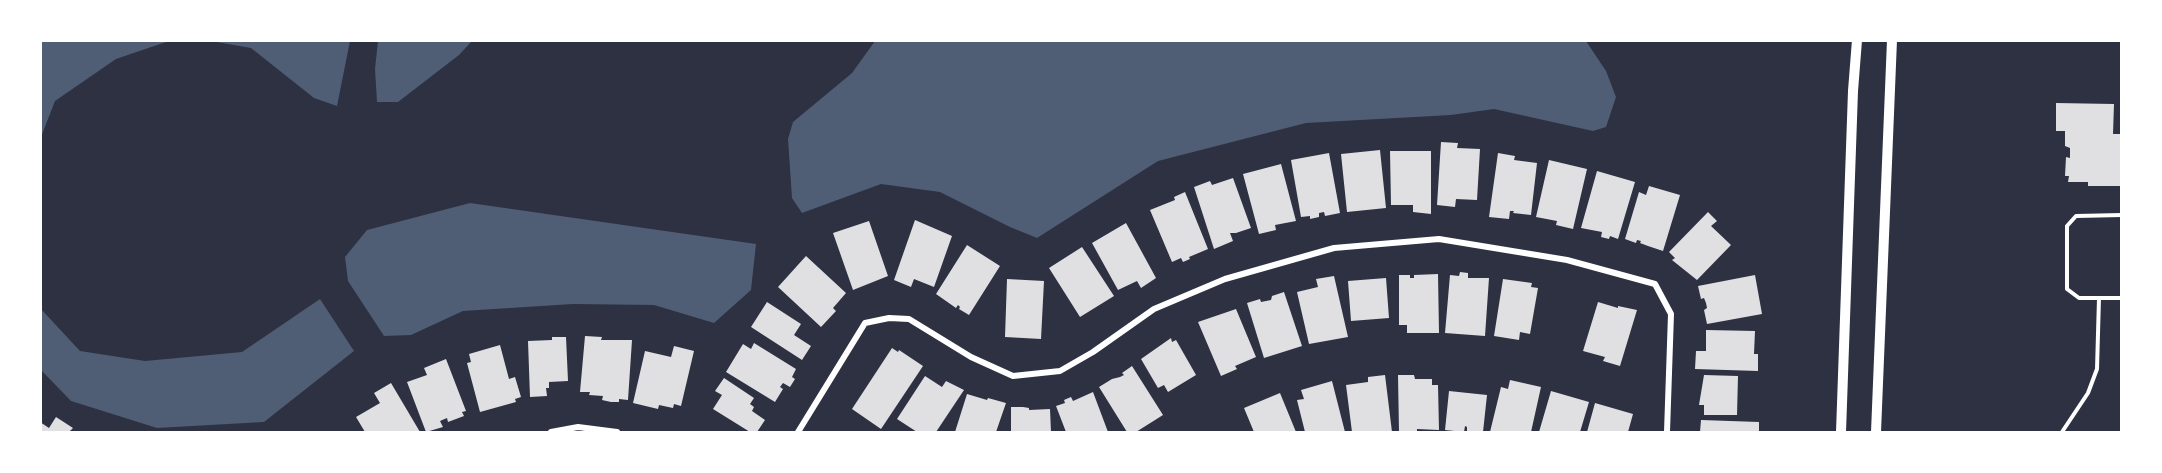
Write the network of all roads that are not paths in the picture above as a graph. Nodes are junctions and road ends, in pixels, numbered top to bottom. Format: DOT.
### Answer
graph roads {
  1 [pos="1857,40"];
  2 [pos="1892,40"];
  3 [pos="2121,216"];
  4 [pos="2099,298"];
  5 [pos="2121,298"];
  6 [pos="551,432"];
  7 [pos="617,432"];
  8 [pos="798,432"];
  9 [pos="1667,432"];
  10 [pos="1842,432"];
  11 [pos="1876,432"];
  12 [pos="2062,432"];
  1 -- 10 [label="main road"];
  2 -- 11 [label="main road"];
  3 -- 4 [label="lane"];
  4 -- 5 [label="lane"];
  4 -- 12 [label="lane"];
  6 -- 7 [label="street"];
  8 -- 9 [label="street"];
}
